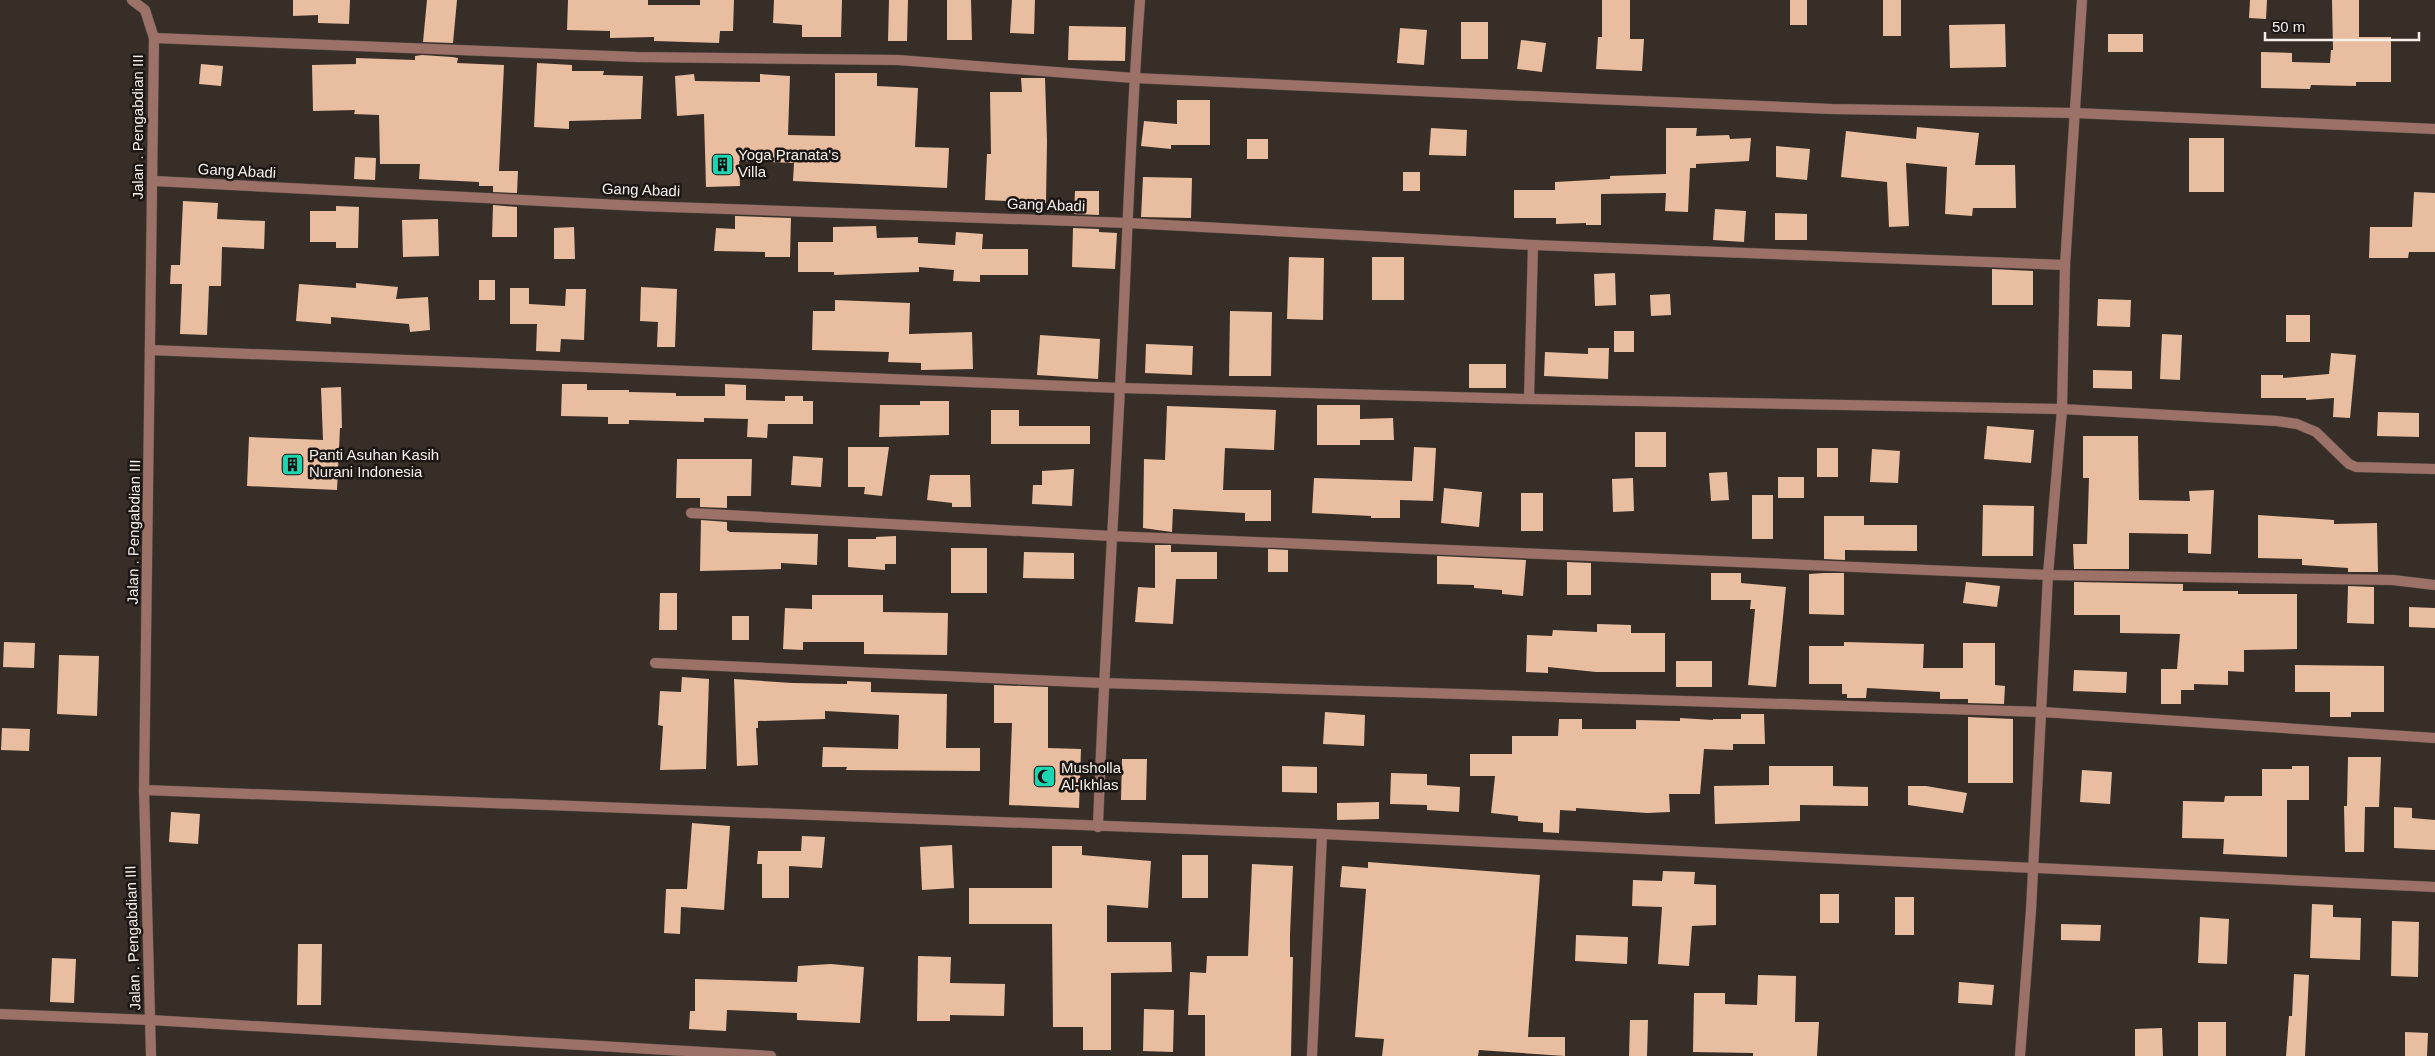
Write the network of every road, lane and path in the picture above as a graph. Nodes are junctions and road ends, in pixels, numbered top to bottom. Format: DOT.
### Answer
graph roads {
  1 [pos="132,0"];
  2 [pos="1140,0"];
  3 [pos="2082,0"];
  4 [pos="154,38"];
  5 [pos="1134,78"];
  6 [pos="2075,113"];
  7 [pos="2435,129"];
  8 [pos="154,181"];
  9 [pos="1128,223"];
  10 [pos="1533,245"];
  11 [pos="2065,264"];
  12 [pos="150,350"];
  13 [pos="1120,388"];
  14 [pos="1529,399"];
  15 [pos="2062,409"];
  16 [pos="2435,469"];
  17 [pos="691,512"];
  18 [pos="1111,536"];
  19 [pos="2048,575"];
  20 [pos="2435,585"];
  21 [pos="655,663"];
  22 [pos="1102,684"];
  23 [pos="2042,712"];
  24 [pos="2435,738"];
  25 [pos="144,790"];
  26 [pos="1098,827"];
  27 [pos="1322,834"];
  28 [pos="2033,869"];
  29 [pos="2435,887"];
  30 [pos="0,1014"];
  31 [pos="150,1020"];
  32 [pos="151,1056"];
  33 [pos="771,1056"];
  34 [pos="1312,1056"];
  35 [pos="2020,1056"];
  1 -- 4 [label="street, Jalan . Pengabdian III"];
  2 -- 5 [label="street"];
  3 -- 6 [label="street"];
  4 -- 5 [label="street"];
  4 -- 8 [label="street, Jalan . Pengabdian III"];
  5 -- 6 [label="street"];
  5 -- 9 [label="street"];
  6 -- 7 [label="street"];
  6 -- 11 [label="street"];
  8 -- 9 [label="street, Gang Abadi"];
  8 -- 12 [label="street, Jalan . Pengabdian III"];
  9 -- 10 [label="street, Gang Abadi"];
  9 -- 13 [label="street"];
  10 -- 11 [label="street, Gang Abadi"];
  10 -- 14 [label="street"];
  11 -- 15 [label="street"];
  12 -- 13 [label="street"];
  12 -- 25 [label="street, Jalan . Pengabdian III"];
  13 -- 14 [label="street"];
  13 -- 18 [label="street"];
  14 -- 15 [label="street"];
  15 -- 16 [label="street"];
  15 -- 19 [label="street"];
  17 -- 18 [label="street"];
  18 -- 19 [label="street"];
  18 -- 22 [label="street"];
  19 -- 20 [label="street"];
  19 -- 23 [label="street"];
  21 -- 22 [label="street"];
  22 -- 23 [label="street"];
  22 -- 26 [label="street"];
  23 -- 24 [label="street"];
  23 -- 28 [label="street"];
  25 -- 26 [label="street"];
  25 -- 31 [label="street, Jalan . Pengabdian III"];
  26 -- 27 [label="street"];
  27 -- 28 [label="street"];
  27 -- 34 [label="street"];
  28 -- 29 [label="street"];
  28 -- 35 [label="street"];
  30 -- 31 [label="street"];
  31 -- 32 [label="street, Jalan . Pengabdian III"];
  31 -- 33 [label="street"];
}
